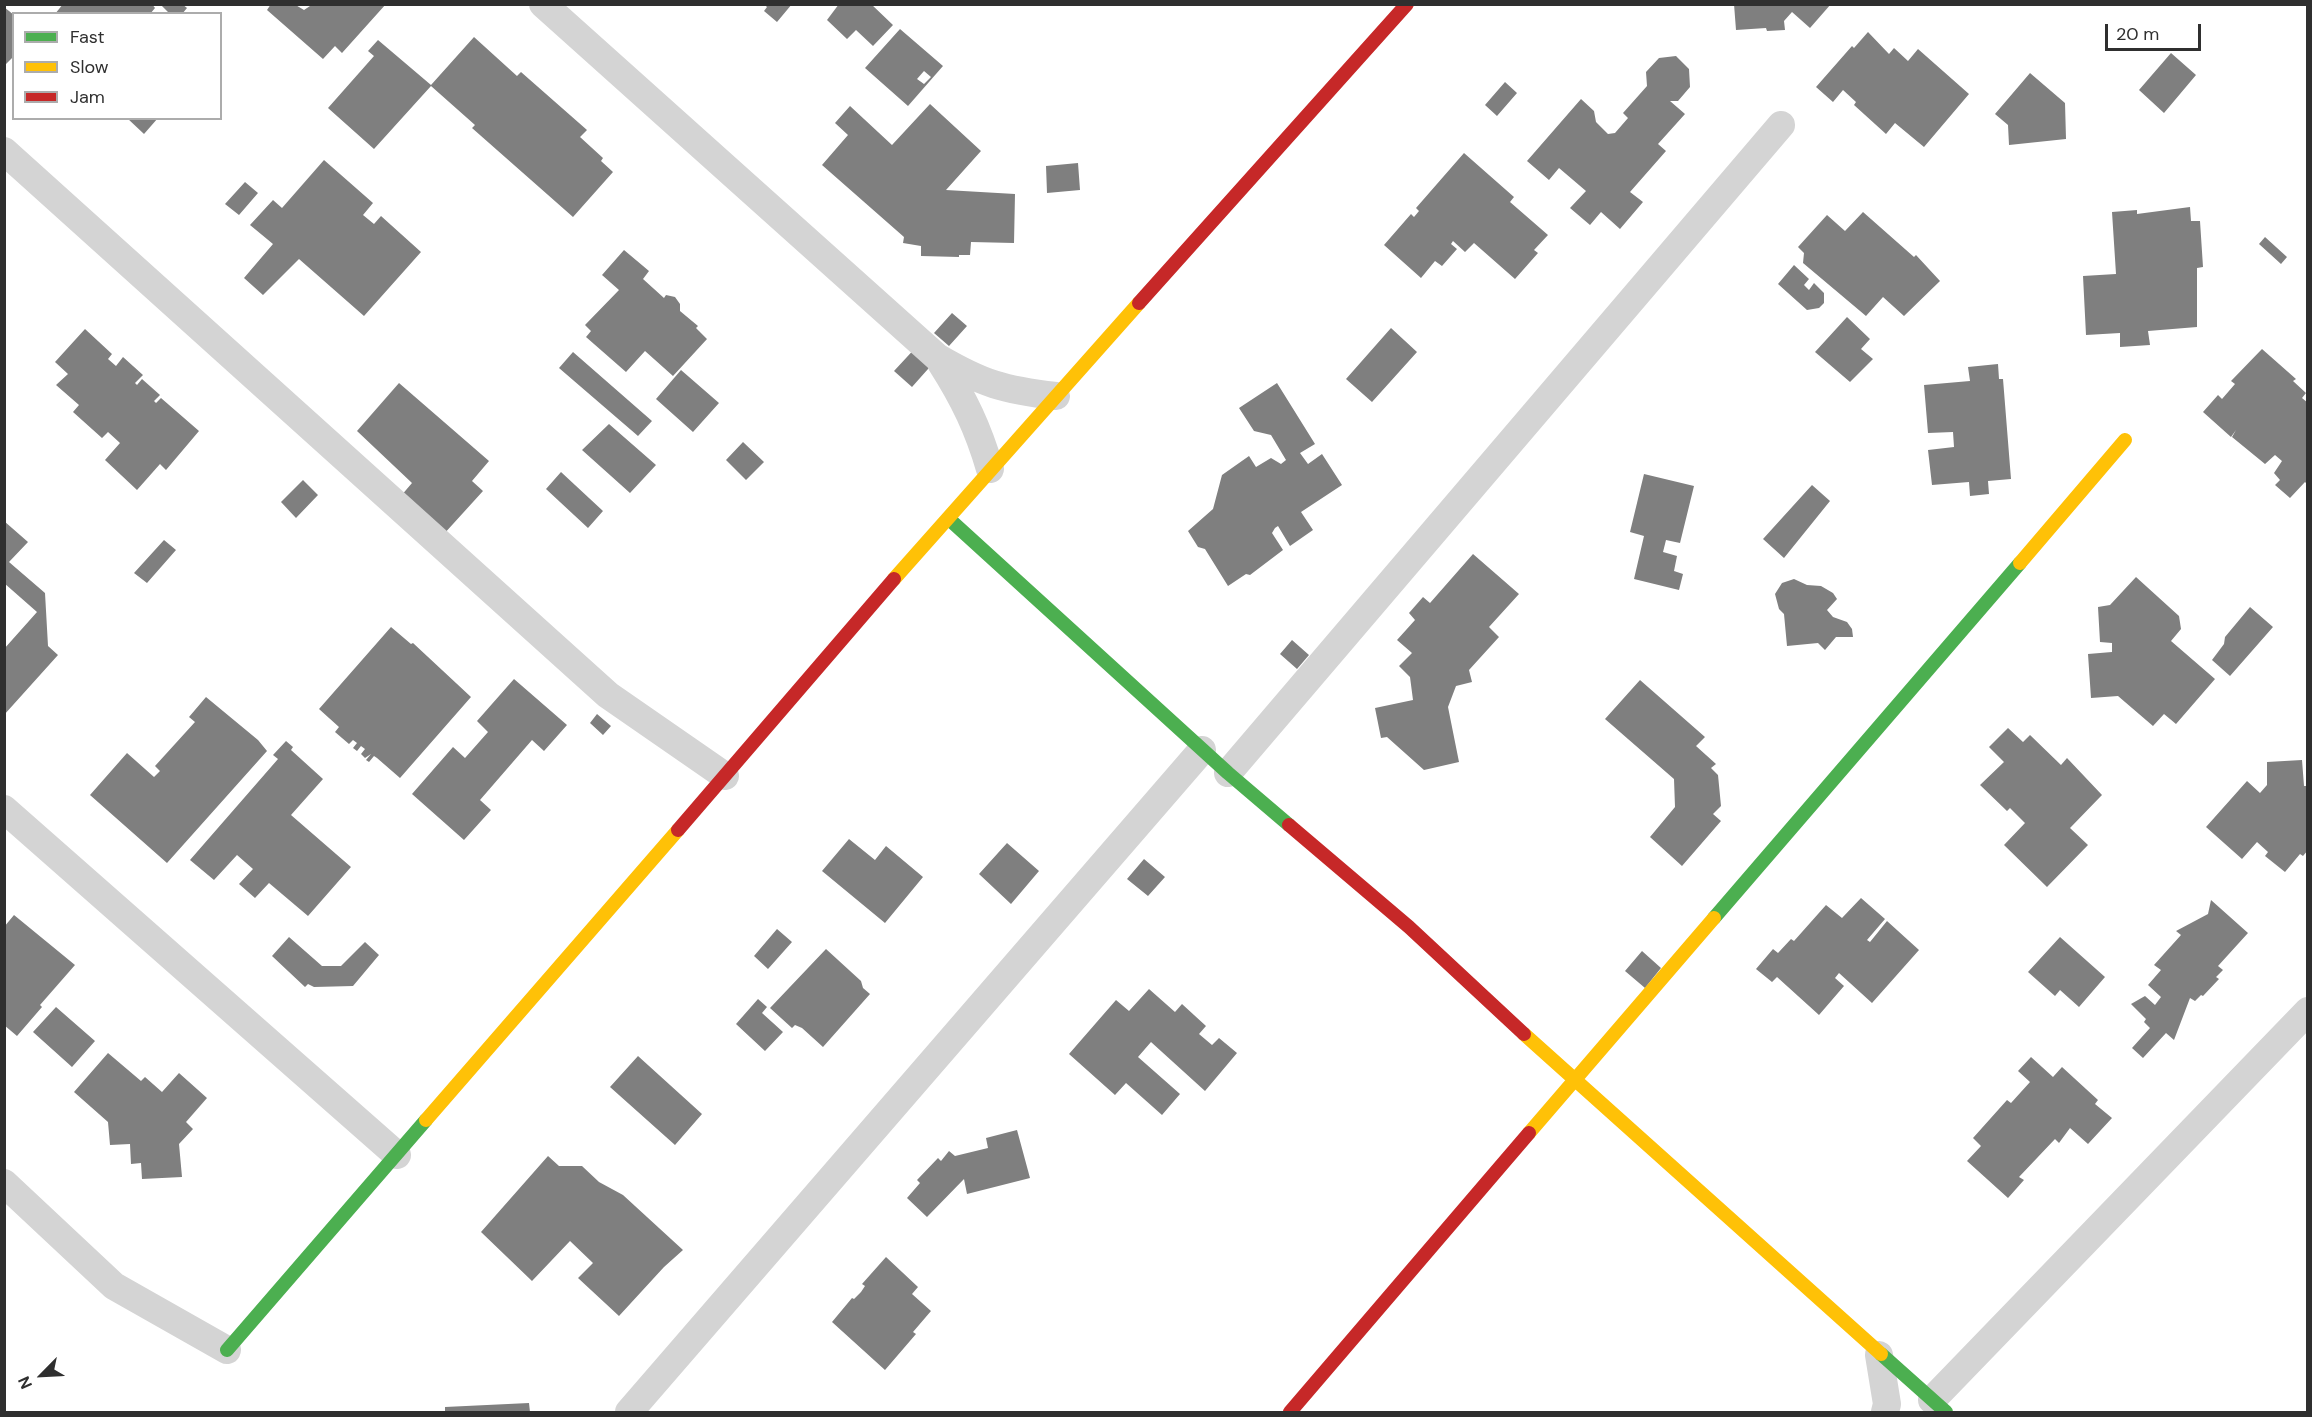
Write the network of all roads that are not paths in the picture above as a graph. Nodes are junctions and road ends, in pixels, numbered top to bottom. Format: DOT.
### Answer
graph roads {
  1 [pos="543,4"];
  2 [pos="1407,4"];
  3 [pos="1781,124"];
  4 [pos="4,152"];
  5 [pos="937,357"];
  6 [pos="1056,396"];
  7 [pos="2125,440"];
  8 [pos="990,469"];
  9 [pos="949,519"];
  10 [pos="1202,750"];
  11 [pos="1228,773"];
  12 [pos="725,776"];
  13 [pos="4,809"];
  14 [pos="2307,1011"];
  15 [pos="1576,1083"];
  16 [pos="396,1155"];
  17 [pos="4,1183"];
  18 [pos="227,1350"];
  19 [pos="1879,1355"];
  20 [pos="1939,1406"];
  21 [pos="630,1413"];
  22 [pos="1290,1413"];
  23 [pos="1886,1413"];
  1 -- 5 [label="street"];
  2 -- 6 [label="street"];
  3 -- 11 [label="street"];
  4 -- 12 [label="street"];
  5 -- 6 [label="street"];
  5 -- 8 [label="street"];
  6 -- 8 [label="street"];
  7 -- 15 [label="street"];
  8 -- 9 [label="street"];
  9 -- 10 [label="street"];
  9 -- 12 [label="street"];
  10 -- 11 [label="street"];
  10 -- 21 [label="street"];
  11 -- 15 [label="street"];
  12 -- 16 [label="street"];
  13 -- 16 [label="street"];
  14 -- 20 [label="street"];
  15 -- 19 [label="street"];
  15 -- 22 [label="street"];
  16 -- 18 [label="street"];
  17 -- 18 [label="street"];
  19 -- 20 [label="street"];
  19 -- 23 [label="street"];
}
